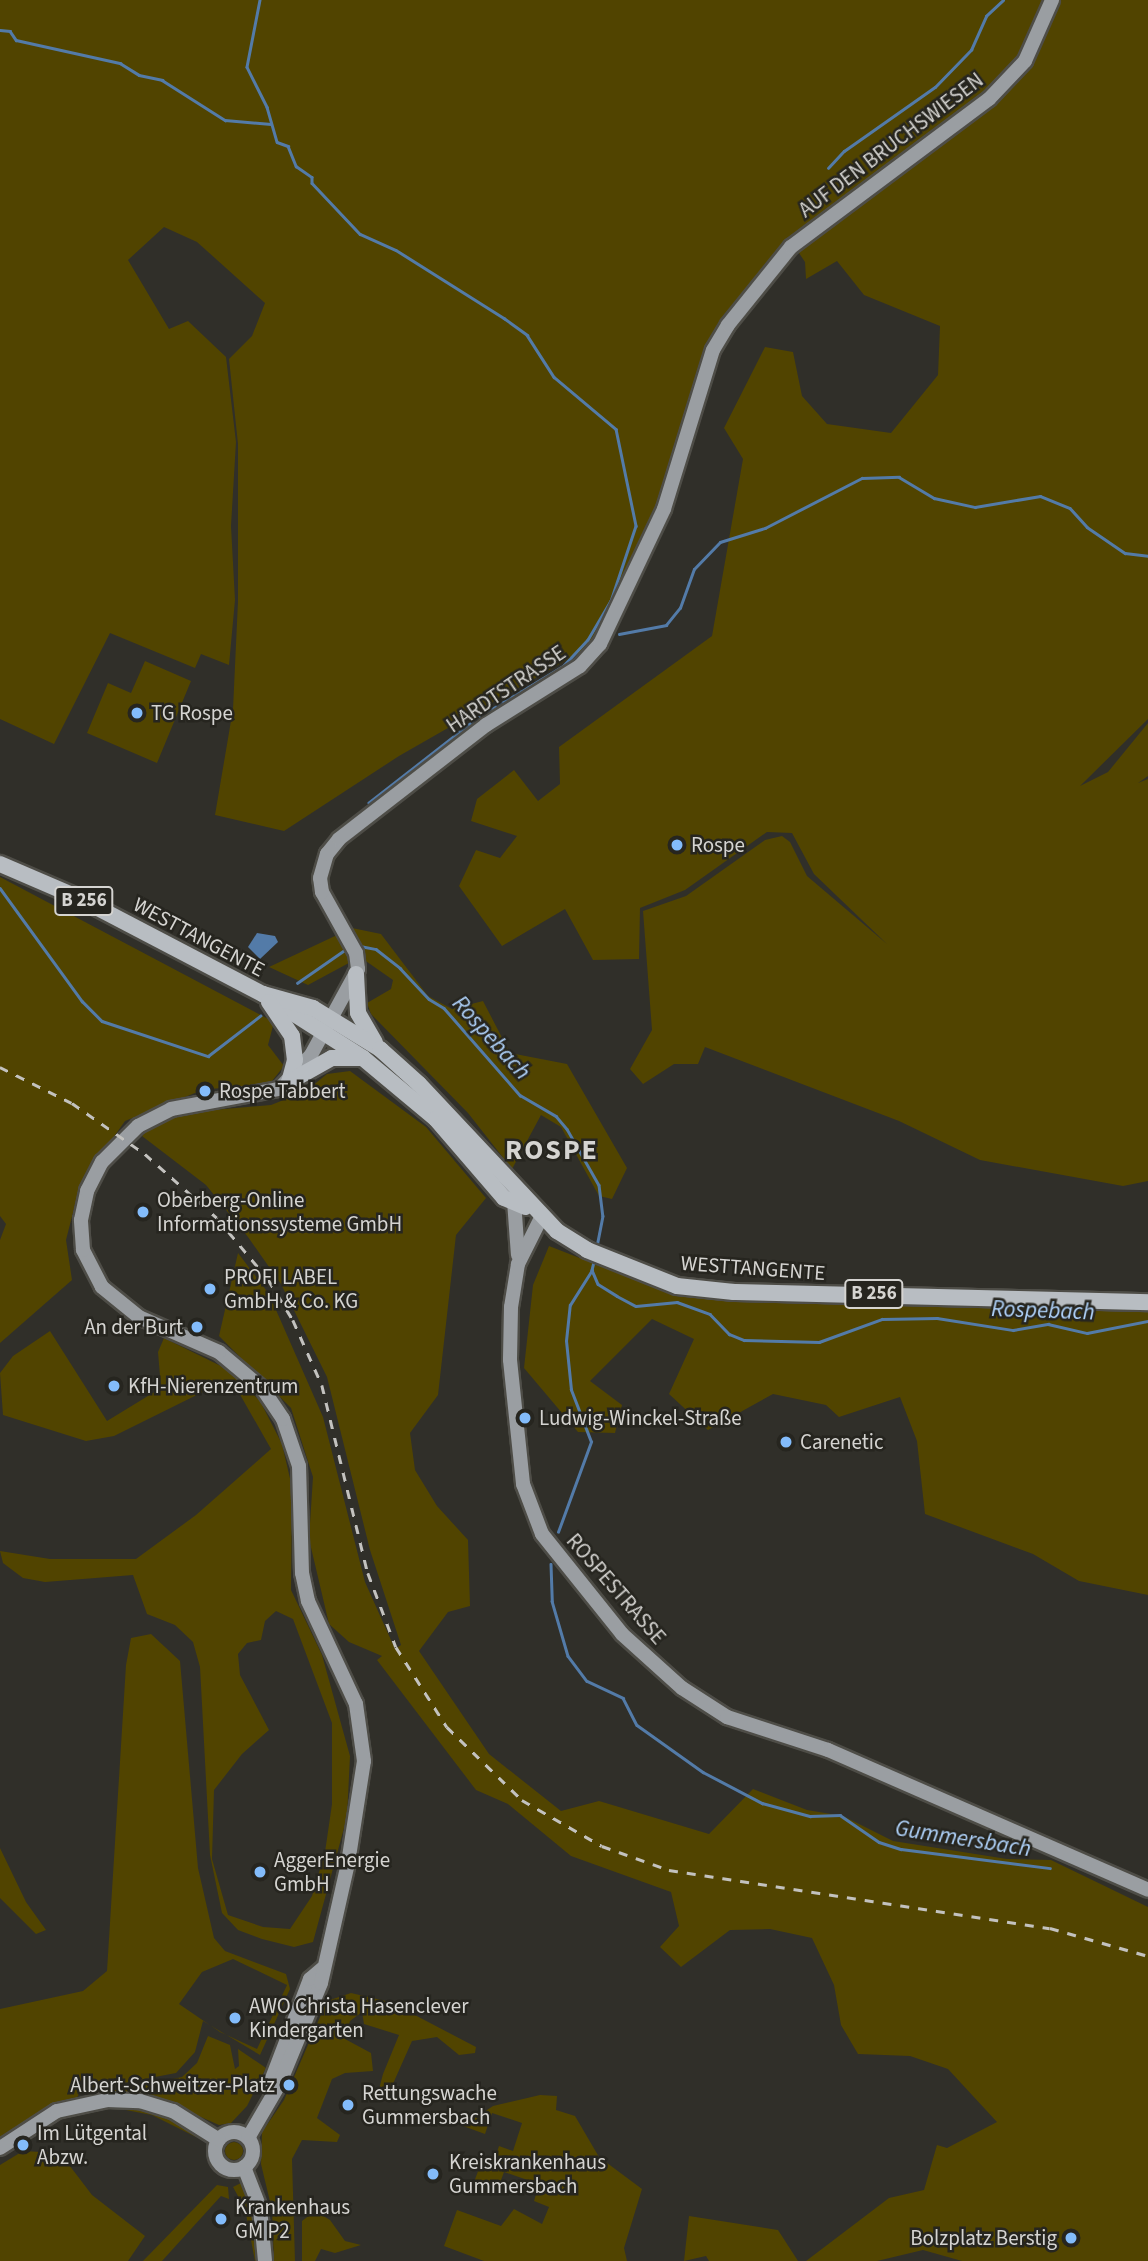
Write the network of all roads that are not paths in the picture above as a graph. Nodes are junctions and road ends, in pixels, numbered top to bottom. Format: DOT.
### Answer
graph roads {
  1 [pos="1052,0"];
  2 [pos="791,247"];
  3 [pos="0,864"];
  4 [pos="356,974"];
  5 [pos="263,994"];
  6 [pos="332,1018"];
  7 [pos="324,1034"];
  8 [pos="380,1049"];
  9 [pos="363,1058"];
  10 [pos="289,1082"];
  11 [pos="514,1201"];
  12 [pos="541,1216"];
  13 [pos="518,1264"];
  14 [pos="1148,1302"];
  15 [pos="1148,1890"];
  16 [pos="244,2136"];
  17 [pos="219,2140"];
  18 [pos="0,2148"];
  19 [pos="244,2167"];
  20 [pos="265,2261"];
  1 -- 2 [label="street, AUF DEN BRUCHSWIESEN"];
  2 -- 4 [label="street, HARDTSTRASSE"];
  3 -- 5 [label="main road, WESTTANGENTE / B 256"];
  4 -- 6 [label="street, HARDTSTRASSE"];
  4 -- 8 [label="main road, B 256"];
  5 -- 6 [label="main road, WESTTANGENTE / B 256"];
  5 -- 7 [label="main road, WESTTANGENTE / B 256"];
  5 -- 10 [label="main road, B 256"];
  6 -- 7 [label="street, HARDTSTRASSE"];
  6 -- 8 [label="main road, WESTTANGENTE / B 256"];
  7 -- 9 [label="main road, WESTTANGENTE / B 256"];
  7 -- 10 [label="street, HARDTSTRASSE"];
  8 -- 12 [label="main road, WESTTANGENTE / B 256"];
  9 -- 10 [label="main road"];
  9 -- 11 [label="main road, WESTTANGENTE / B 256"];
  10 -- 16 [label="street"];
  11 -- 12 [label="main road, WESTTANGENTE / B 256"];
  11 -- 13 [label="street"];
  12 -- 13 [label="street, ROSPESTRASSE"];
  12 -- 14 [label="main road, WESTTANGENTE / B 256"];
  13 -- 15 [label="street, ROSPESTRASSE"];
  16 -- 17 [label="street"];
  16 -- 19 [label="street"];
  17 -- 18 [label="street"];
  17 -- 19 [label="street"];
  19 -- 20 [label="street"];
}
